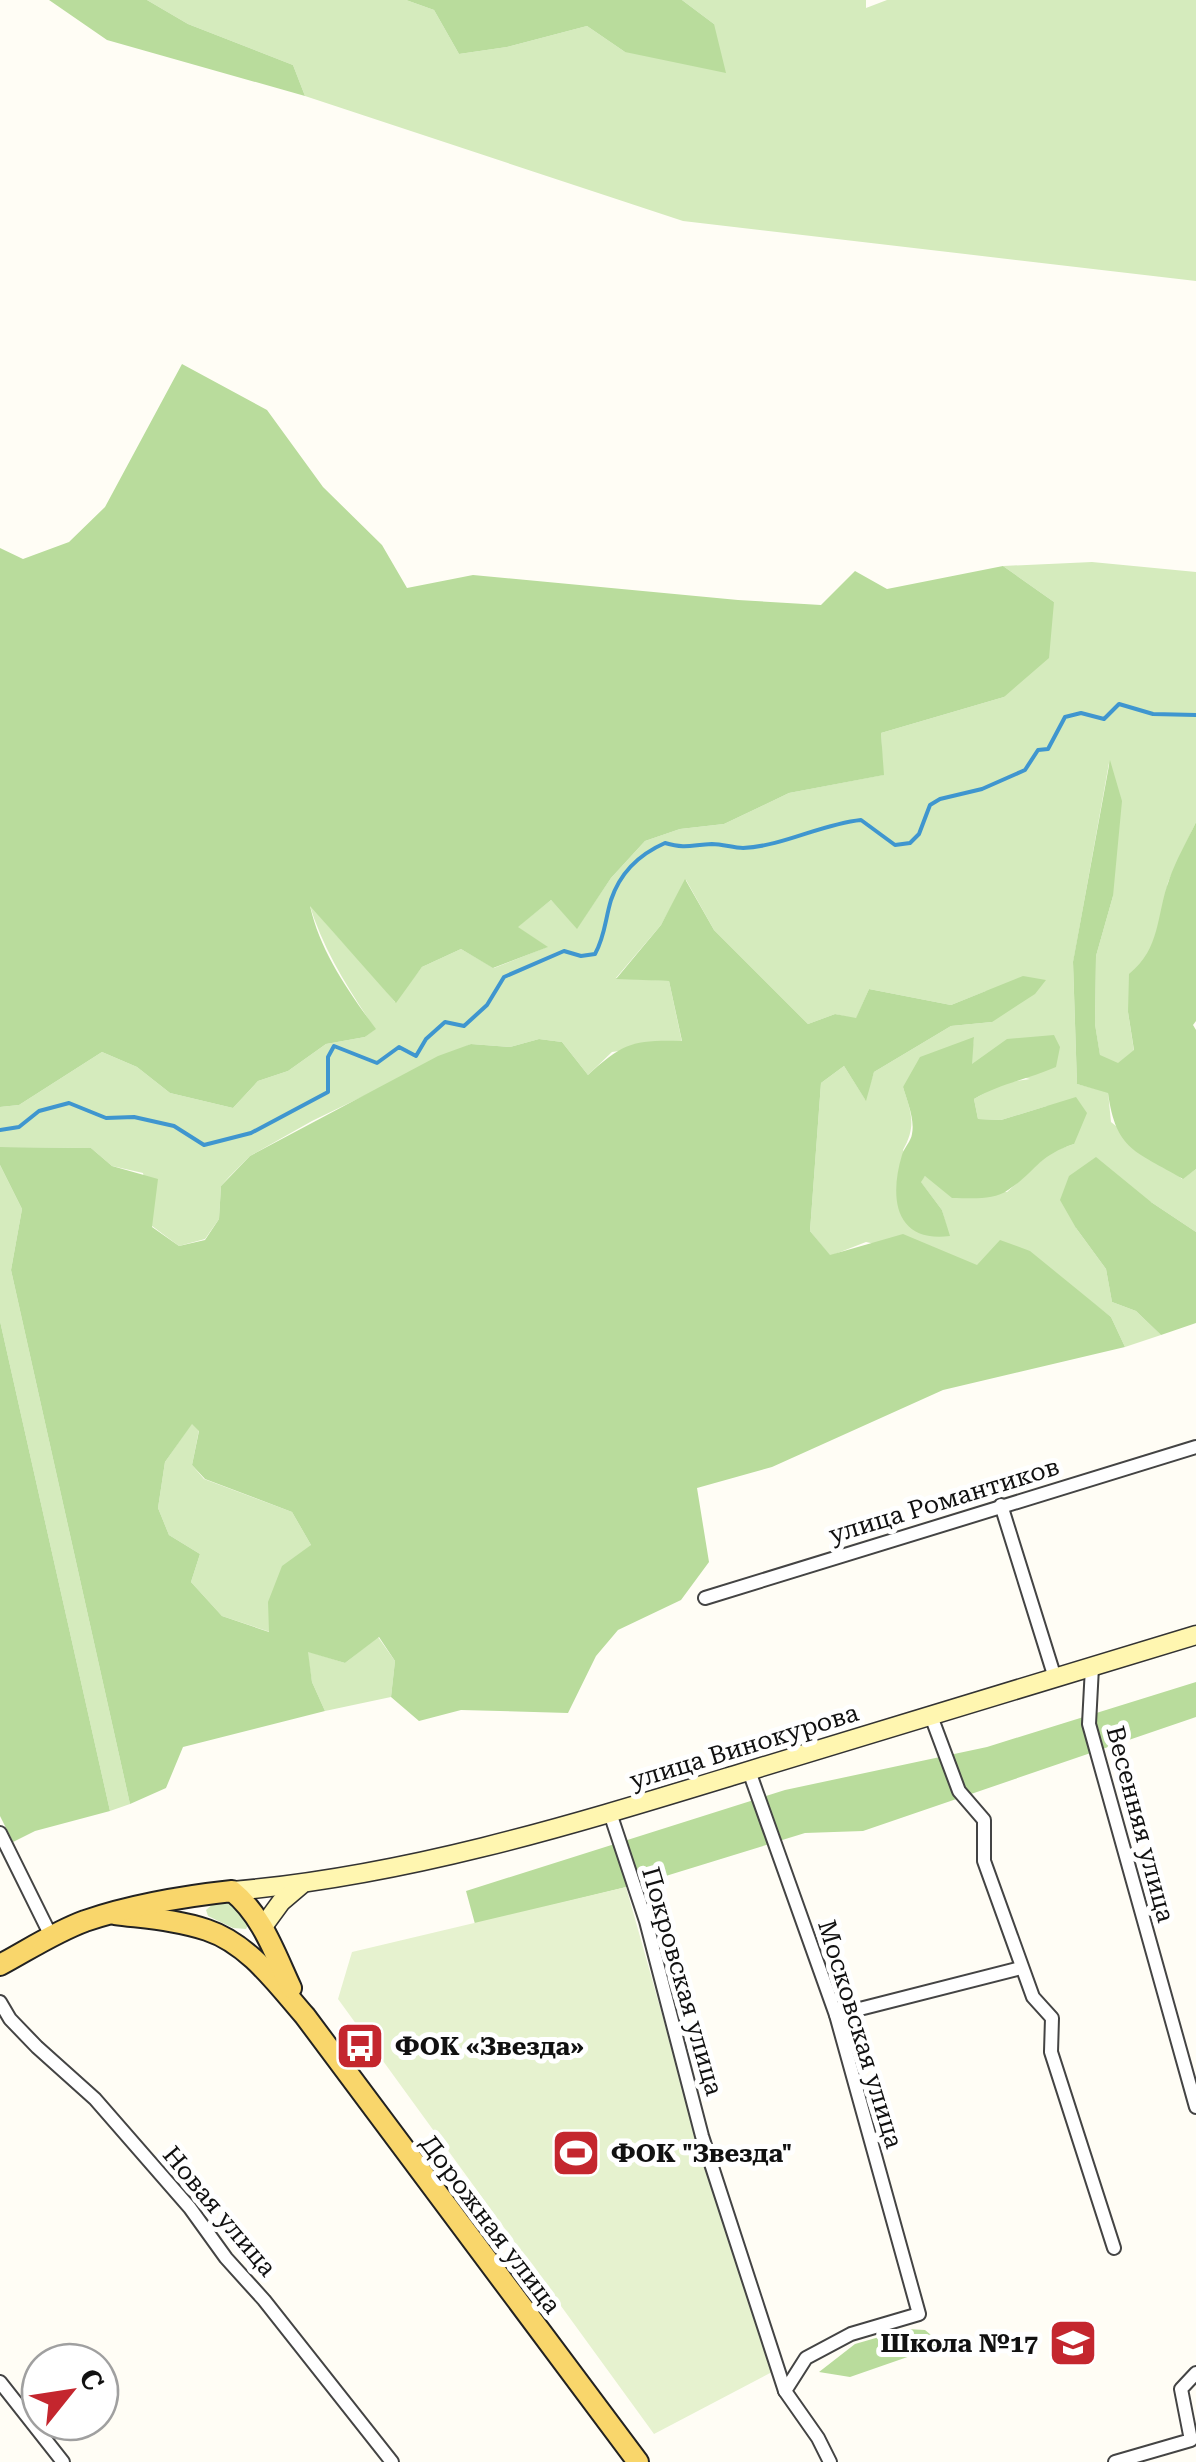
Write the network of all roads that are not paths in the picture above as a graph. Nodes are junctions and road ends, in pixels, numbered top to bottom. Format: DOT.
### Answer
graph roads {
  1 [pos="1196,1447"];
  2 [pos="1001,1505"];
  3 [pos="705,1598"];
  4 [pos="1196,1635"];
  5 [pos="1092,1667"];
  6 [pos="1055,1678"];
  7 [pos="930,1716"];
  8 [pos="749,1771"];
  9 [pos="610,1813"];
  10 [pos="0,1833"];
  11 [pos="302,1885"];
  12 [pos="232,1891"];
  13 [pos="210,1894"];
  14 [pos="115,1914"];
  15 [pos="262,1928"];
  16 [pos="51,1936"];
  17 [pos="219,1936"];
  18 [pos="0,1965"];
  19 [pos="1021,1968"];
  20 [pos="0,2002"];
  21 [pos="836,2015"];
  22 [pos="304,2016"];
  23 [pos="1196,2108"];
  24 [pos="1114,2248"];
  25 [pos="1196,2373"];
  26 [pos="0,2382"];
  27 [pos="785,2390"];
  28 [pos="1194,2447"];
  29 [pos="63,2462"];
  30 [pos="392,2462"];
  31 [pos="638,2462"];
  32 [pos="830,2462"];
  33 [pos="1115,2462"];
  1 -- 2 [label="street, улица Романтиков"];
  2 -- 3 [label="street, улица Романтиков"];
  2 -- 6 [label="street"];
  4 -- 5 [label="main road, улица Винокурова"];
  5 -- 6 [label="main road, улица Винокурова"];
  5 -- 23 [label="street, Весенняя улица"];
  6 -- 7 [label="main road, улица Винокурова"];
  7 -- 8 [label="main road, улица Винокурова"];
  7 -- 19 [label="street"];
  8 -- 9 [label="main road, улица Винокурова"];
  8 -- 21 [label="street, Московская улица"];
  9 -- 11 [label="main road, улица Винокурова"];
  9 -- 27 [label="street, Покровская улица"];
  10 -- 16 [label="street"];
  11 -- 12 [label="main road, улица Винокурова"];
  11 -- 15 [label="main road"];
  12 -- 13 [label="main road"];
  12 -- 15 [label="main road"];
  13 -- 14 [label="main road"];
  13 -- 17 [label="main road"];
  14 -- 16 [label="main road"];
  14 -- 17 [label="main road"];
  15 -- 17 [label="main road"];
  15 -- 22 [label="main road"];
  16 -- 18 [label="main road"];
  17 -- 22 [label="main road"];
  19 -- 21 [label="street"];
  19 -- 24 [label="street"];
  20 -- 30 [label="street, Новая улица"];
  21 -- 27 [label="street, Московская улица"];
  22 -- 31 [label="main road, Дорожная улица"];
  25 -- 28 [label="street"];
  26 -- 29 [label="street"];
  27 -- 32 [label="street, Покровская улица"];
  28 -- 33 [label="street"];
}
